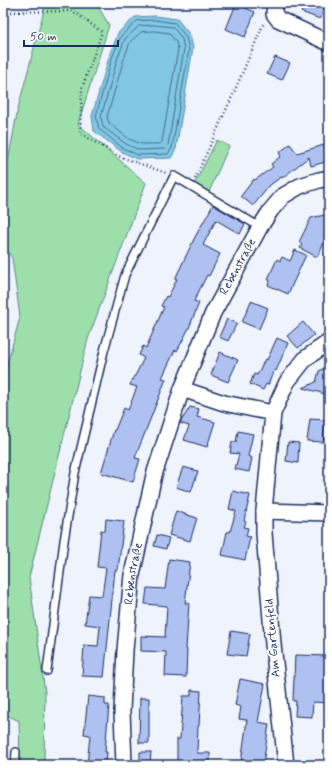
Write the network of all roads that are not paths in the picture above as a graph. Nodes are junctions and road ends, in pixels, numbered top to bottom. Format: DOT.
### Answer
graph roads {
  1 [pos="275,8"];
  2 [pos="329,43"];
  3 [pos="329,178"];
  4 [pos="260,227"];
  5 [pos="329,342"];
  6 [pos="182,389"];
  7 [pos="273,413"];
  8 [pos="264,511"];
  9 [pos="329,513"];
  10 [pos="47,671"];
  11 [pos="16,752"];
  12 [pos="15,765"];
  13 [pos="124,765"];
  14 [pos="286,765"];
  1 -- 2 [label="street"];
  3 -- 4 [label="street, Rebenstraße"];
  4 -- 6 [label="street, Rebenstraße"];
  4 -- 10 [label="lane"];
  5 -- 7 [label="street, Am Gartenfeld"];
  6 -- 7 [label="street"];
  6 -- 13 [label="street, Rebenstraße"];
  7 -- 8 [label="street, Am Gartenfeld"];
  8 -- 9 [label="street"];
  8 -- 14 [label="street, Am Gartenfeld"];
  11 -- 12 [label="lane"];
}
